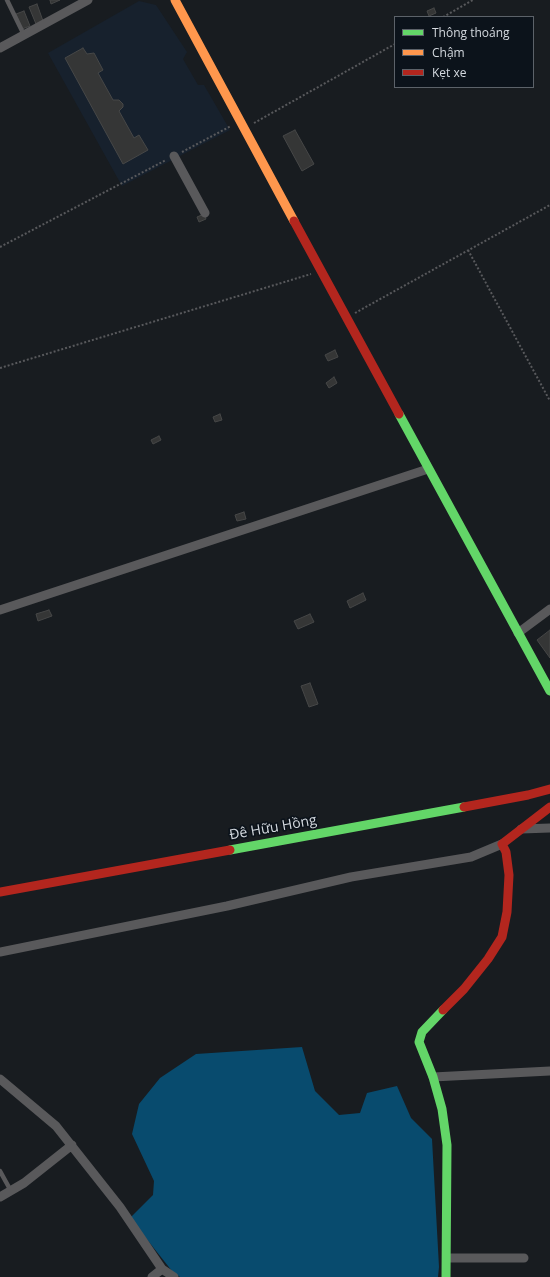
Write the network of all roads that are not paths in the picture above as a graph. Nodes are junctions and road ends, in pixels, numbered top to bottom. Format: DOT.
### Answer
graph roads {
  1 [pos="7,0"];
  2 [pos="88,0"];
  3 [pos="175,0"];
  4 [pos="79,2"];
  5 [pos="24,35"];
  6 [pos="0,48"];
  7 [pos="174,156"];
  8 [pos="205,213"];
  9 [pos="428,469"];
  10 [pos="550,609"];
  11 [pos="0,610"];
  12 [pos="518,633"];
  13 [pos="550,691"];
  14 [pos="550,789"];
  15 [pos="550,807"];
  16 [pos="550,828"];
  17 [pos="521,829"];
  18 [pos="502,844"];
  19 [pos="0,892"];
  20 [pos="0,952"];
  21 [pos="550,1071"];
  22 [pos="433,1077"];
  23 [pos="0,1079"];
  24 [pos="72,1145"];
  25 [pos="0,1171"];
  26 [pos="11,1191"];
  27 [pos="0,1197"];
  28 [pos="447,1258"];
  29 [pos="524,1258"];
  30 [pos="162,1269"];
  31 [pos="152,1277"];
  32 [pos="174,1277"];
  33 [pos="446,1277"];
  1 -- 5 [label="lane"];
  2 -- 4 [label="street"];
  3 -- 9 [label="street"];
  4 -- 5 [label="street"];
  5 -- 6 [label="street"];
  7 -- 8 [label="street"];
  9 -- 11 [label="street"];
  9 -- 12 [label="street"];
  10 -- 12 [label="street"];
  12 -- 13 [label="street"];
  14 -- 19 [label="street, Đê Hữu Hồng"];
  15 -- 17 [label="street"];
  16 -- 17 [label="street"];
  17 -- 18 [label="street"];
  18 -- 20 [label="street"];
  18 -- 22 [label="street"];
  21 -- 22 [label="street"];
  22 -- 28 [label="street"];
  23 -- 24 [label="street"];
  24 -- 26 [label="street"];
  24 -- 30 [label="street"];
  25 -- 26 [label="lane"];
  26 -- 27 [label="street"];
  28 -- 29 [label="street"];
  28 -- 33 [label="street"];
  30 -- 31 [label="street"];
  30 -- 32 [label="street"];
}
